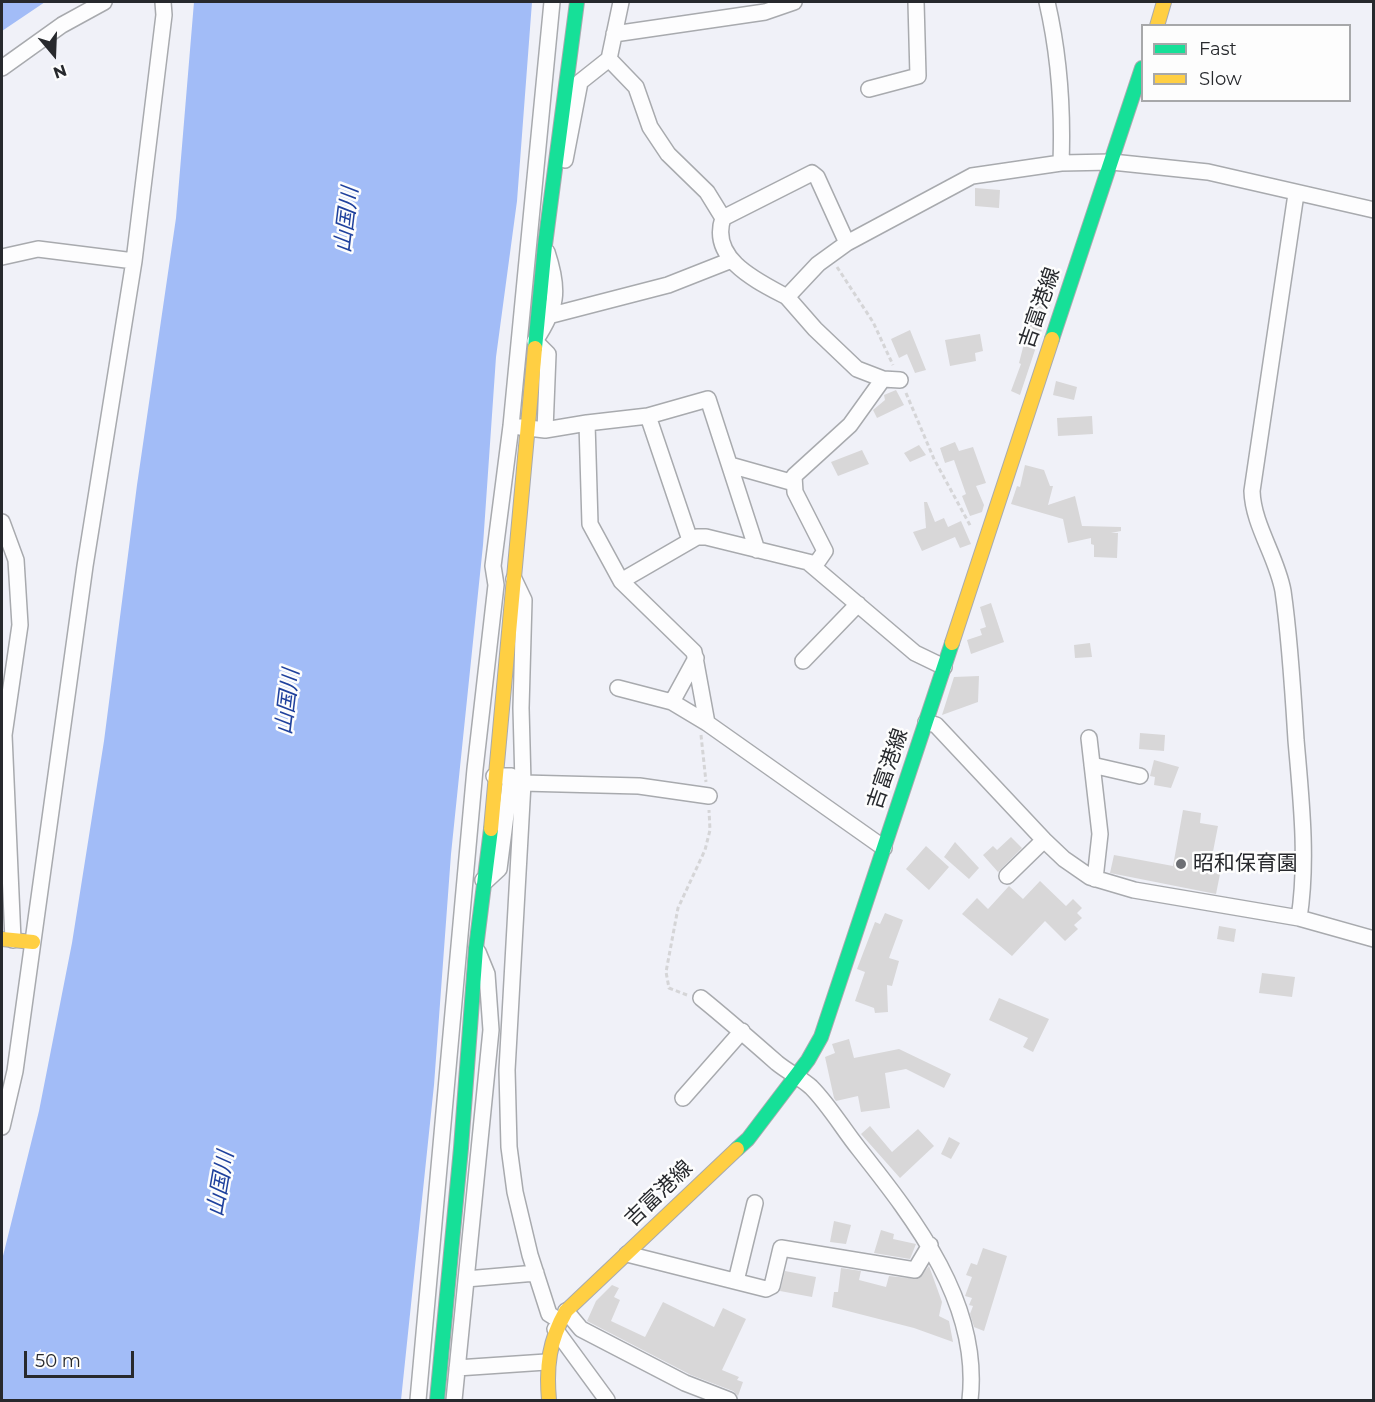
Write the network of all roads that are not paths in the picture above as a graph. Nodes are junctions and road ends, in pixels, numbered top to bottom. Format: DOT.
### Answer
graph roads {
  1 [pos="104,2"];
  2 [pos="163,2"];
  3 [pos="552,2"];
  4 [pos="578,2"];
  5 [pos="621,2"];
  6 [pos="794,2"];
  7 [pos="916,2"];
  8 [pos="1047,2"];
  9 [pos="1164,2"];
  10 [pos="1157,24"];
  11 [pos="614,34"];
  12 [pos="609,59"];
  13 [pos="2,68"];
  14 [pos="1141,74"];
  15 [pos="574,81"];
  16 [pos="869,89"];
  17 [pos="1112,162"];
  18 [pos="1060,163"];
  19 [pos="552,184"];
  20 [pos="1296,194"];
  21 [pos="1374,210"];
  22 [pos="723,218"];
  23 [pos="847,243"];
  24 [pos="545,245"];
  25 [pos="2,257"];
  26 [pos="134,261"];
  27 [pos="729,261"];
  28 [pos="787,297"];
  29 [pos="552,315"];
  30 [pos="518,340"];
  31 [pos="535,341"];
  32 [pos="883,379"];
  33 [pos="900,380"];
  34 [pos="648,416"];
  35 [pos="587,423"];
  36 [pos="511,426"];
  37 [pos="527,428"];
  38 [pos="545,430"];
  39 [pos="730,465"];
  40 [pos="504,477"];
  41 [pos="794,483"];
  42 [pos="2,522"];
  43 [pos="690,540"];
  44 [pos="757,550"];
  45 [pos="809,563"];
  46 [pos="513,578"];
  47 [pos="621,581"];
  48 [pos="858,604"];
  49 [pos="696,658"];
  50 [pos="802,661"];
  51 [pos="7,667"];
  52 [pos="944,667"];
  53 [pos="618,688"];
  54 [pos="672,702"];
  55 [pos="926,722"];
  56 [pos="707,723"];
  57 [pos="1089,738"];
  58 [pos="496,750"];
  59 [pos="1092,765"];
  60 [pos="485,770"];
  61 [pos="1140,776"];
  62 [pos="517,779"];
  63 [pos="708,796"];
  64 [pos="1044,840"];
  65 [pos="884,848"];
  66 [pos="466,871"];
  67 [pos="1007,876"];
  68 [pos="1095,879"];
  69 [pos="486,881"];
  70 [pos="1299,918"];
  71 [pos="7,939"];
  72 [pos="1374,939"];
  73 [pos="33,942"];
  74 [pos="476,948"];
  75 [pos="701,999"];
  76 [pos="470,1008"];
  77 [pos="452,1011"];
  78 [pos="742,1031"];
  79 [pos="469,1047"];
  80 [pos="490,1047"];
  81 [pos="508,1047"];
  82 [pos="796,1077"];
  83 [pos="683,1098"];
  84 [pos="2,1127"];
  85 [pos="441,1133"];
  86 [pos="480,1146"];
  87 [pos="461,1148"];
  88 [pos="439,1186"];
  89 [pos="457,1186"];
  90 [pos="755,1203"];
  91 [pos="930,1245"];
  92 [pos="627,1254"];
  93 [pos="536,1274"];
  94 [pos="466,1279"];
  95 [pos="736,1281"];
  96 [pos="560,1321"];
  97 [pos="546,1362"];
  98 [pos="457,1372"];
  99 [pos="421,1375"];
  100 [pos="439,1375"];
  101 [pos="418,1401"];
  102 [pos="436,1401"];
  103 [pos="454,1401"];
  104 [pos="549,1401"];
  105 [pos="607,1401"];
  106 [pos="729,1401"];
  107 [pos="970,1401"];
  1 -- 13 [label="street"];
  2 -- 26 [label="street"];
  3 -- 30 [label="street"];
  4 -- 15 [label="main road"];
  5 -- 11 [label="street"];
  6 -- 11 [label="street"];
  7 -- 16 [label="street"];
  8 -- 18 [label="street"];
  9 -- 10 [label="main road"];
  11 -- 12 [label="street"];
  12 -- 15 [label="street"];
  12 -- 22 [label="street"];
  14 -- 17 [label="main road, 吉富港線"];
  15 -- 19 [label="street"];
  17 -- 18 [label="street"];
  17 -- 20 [label="street"];
  17 -- 52 [label="main road, 吉富港線"];
  18 -- 23 [label="street"];
  19 -- 24 [label="main road"];
  20 -- 21 [label="street"];
  20 -- 70 [label="street"];
  22 -- 23 [label="street"];
  22 -- 27 [label="street"];
  23 -- 28 [label="street"];
  24 -- 29 [label="street"];
  24 -- 31 [label="main road"];
  25 -- 26 [label="street"];
  26 -- 73 [label="street"];
  27 -- 28 [label="street"];
  27 -- 29 [label="street"];
  28 -- 32 [label="street"];
  29 -- 31 [label="street"];
  30 -- 31 [label="street"];
  30 -- 36 [label="street"];
  31 -- 37 [label="main road"];
  31 -- 38 [label="street"];
  32 -- 33 [label="street"];
  32 -- 41 [label="street"];
  34 -- 35 [label="street"];
  34 -- 39 [label="street"];
  34 -- 43 [label="street"];
  35 -- 38 [label="street"];
  35 -- 47 [label="street"];
  36 -- 37 [label="street"];
  36 -- 40 [label="street"];
  37 -- 38 [label="street"];
  37 -- 46 [label="main road"];
  39 -- 41 [label="street"];
  39 -- 44 [label="street"];
  40 -- 46 [label="street"];
  40 -- 60 [label="street"];
  41 -- 45 [label="street"];
  42 -- 51 [label="street"];
  43 -- 44 [label="street"];
  43 -- 47 [label="street"];
  44 -- 45 [label="street"];
  45 -- 48 [label="street"];
  46 -- 58 [label="main road"];
  46 -- 62 [label="street"];
  47 -- 49 [label="street"];
  48 -- 50 [label="street"];
  48 -- 52 [label="street"];
  49 -- 54 [label="street"];
  49 -- 56 [label="street"];
  51 -- 71 [label="street"];
  52 -- 55 [label="main road, 吉富港線"];
  53 -- 54 [label="street"];
  54 -- 56 [label="street"];
  55 -- 64 [label="street"];
  55 -- 65 [label="main road, 吉富港線"];
  56 -- 65 [label="street"];
  57 -- 59 [label="street"];
  58 -- 60 [label="street"];
  59 -- 61 [label="street"];
  59 -- 68 [label="street"];
  60 -- 62 [label="street"];
  60 -- 66 [label="street"];
  60 -- 69 [label="main road"];
  62 -- 63 [label="street"];
  62 -- 69 [label="street"];
  62 -- 81 [label="street"];
  64 -- 67 [label="street"];
  64 -- 68 [label="street"];
  65 -- 82 [label="main road, 吉富港線"];
  66 -- 69 [label="street"];
  66 -- 77 [label="street"];
  68 -- 70 [label="street"];
  69 -- 74 [label="main road"];
  70 -- 72 [label="street"];
  71 -- 73 [label="main road"];
  73 -- 84 [label="street"];
  74 -- 76 [label="main road"];
  74 -- 80 [label="street"];
  75 -- 78 [label="street"];
  76 -- 77 [label="street"];
  76 -- 79 [label="main road"];
  76 -- 85 [label="street"];
  77 -- 85 [label="street"];
  78 -- 82 [label="street"];
  78 -- 83 [label="street"];
  79 -- 80 [label="street"];
  79 -- 87 [label="main road"];
  80 -- 81 [label="street"];
  80 -- 86 [label="street"];
  81 -- 93 [label="street"];
  82 -- 91 [label="street"];
  82 -- 92 [label="main road, 吉富港線"];
  85 -- 88 [label="street"];
  86 -- 87 [label="street"];
  86 -- 94 [label="street"];
  87 -- 89 [label="main road"];
  88 -- 89 [label="street"];
  88 -- 99 [label="street"];
  89 -- 100 [label="main road"];
  90 -- 95 [label="street"];
  91 -- 95 [label="street"];
  91 -- 107 [label="street"];
  92 -- 95 [label="street"];
  92 -- 96 [label="main road, 吉富港線"];
  93 -- 94 [label="street"];
  93 -- 96 [label="street"];
  94 -- 98 [label="street"];
  96 -- 97 [label="main road"];
  96 -- 105 [label="street"];
  96 -- 106 [label="street"];
  97 -- 98 [label="street"];
  97 -- 104 [label="main road"];
  98 -- 100 [label="street"];
  98 -- 103 [label="street"];
  99 -- 100 [label="street"];
  99 -- 101 [label="street"];
  100 -- 102 [label="main road"];
}
